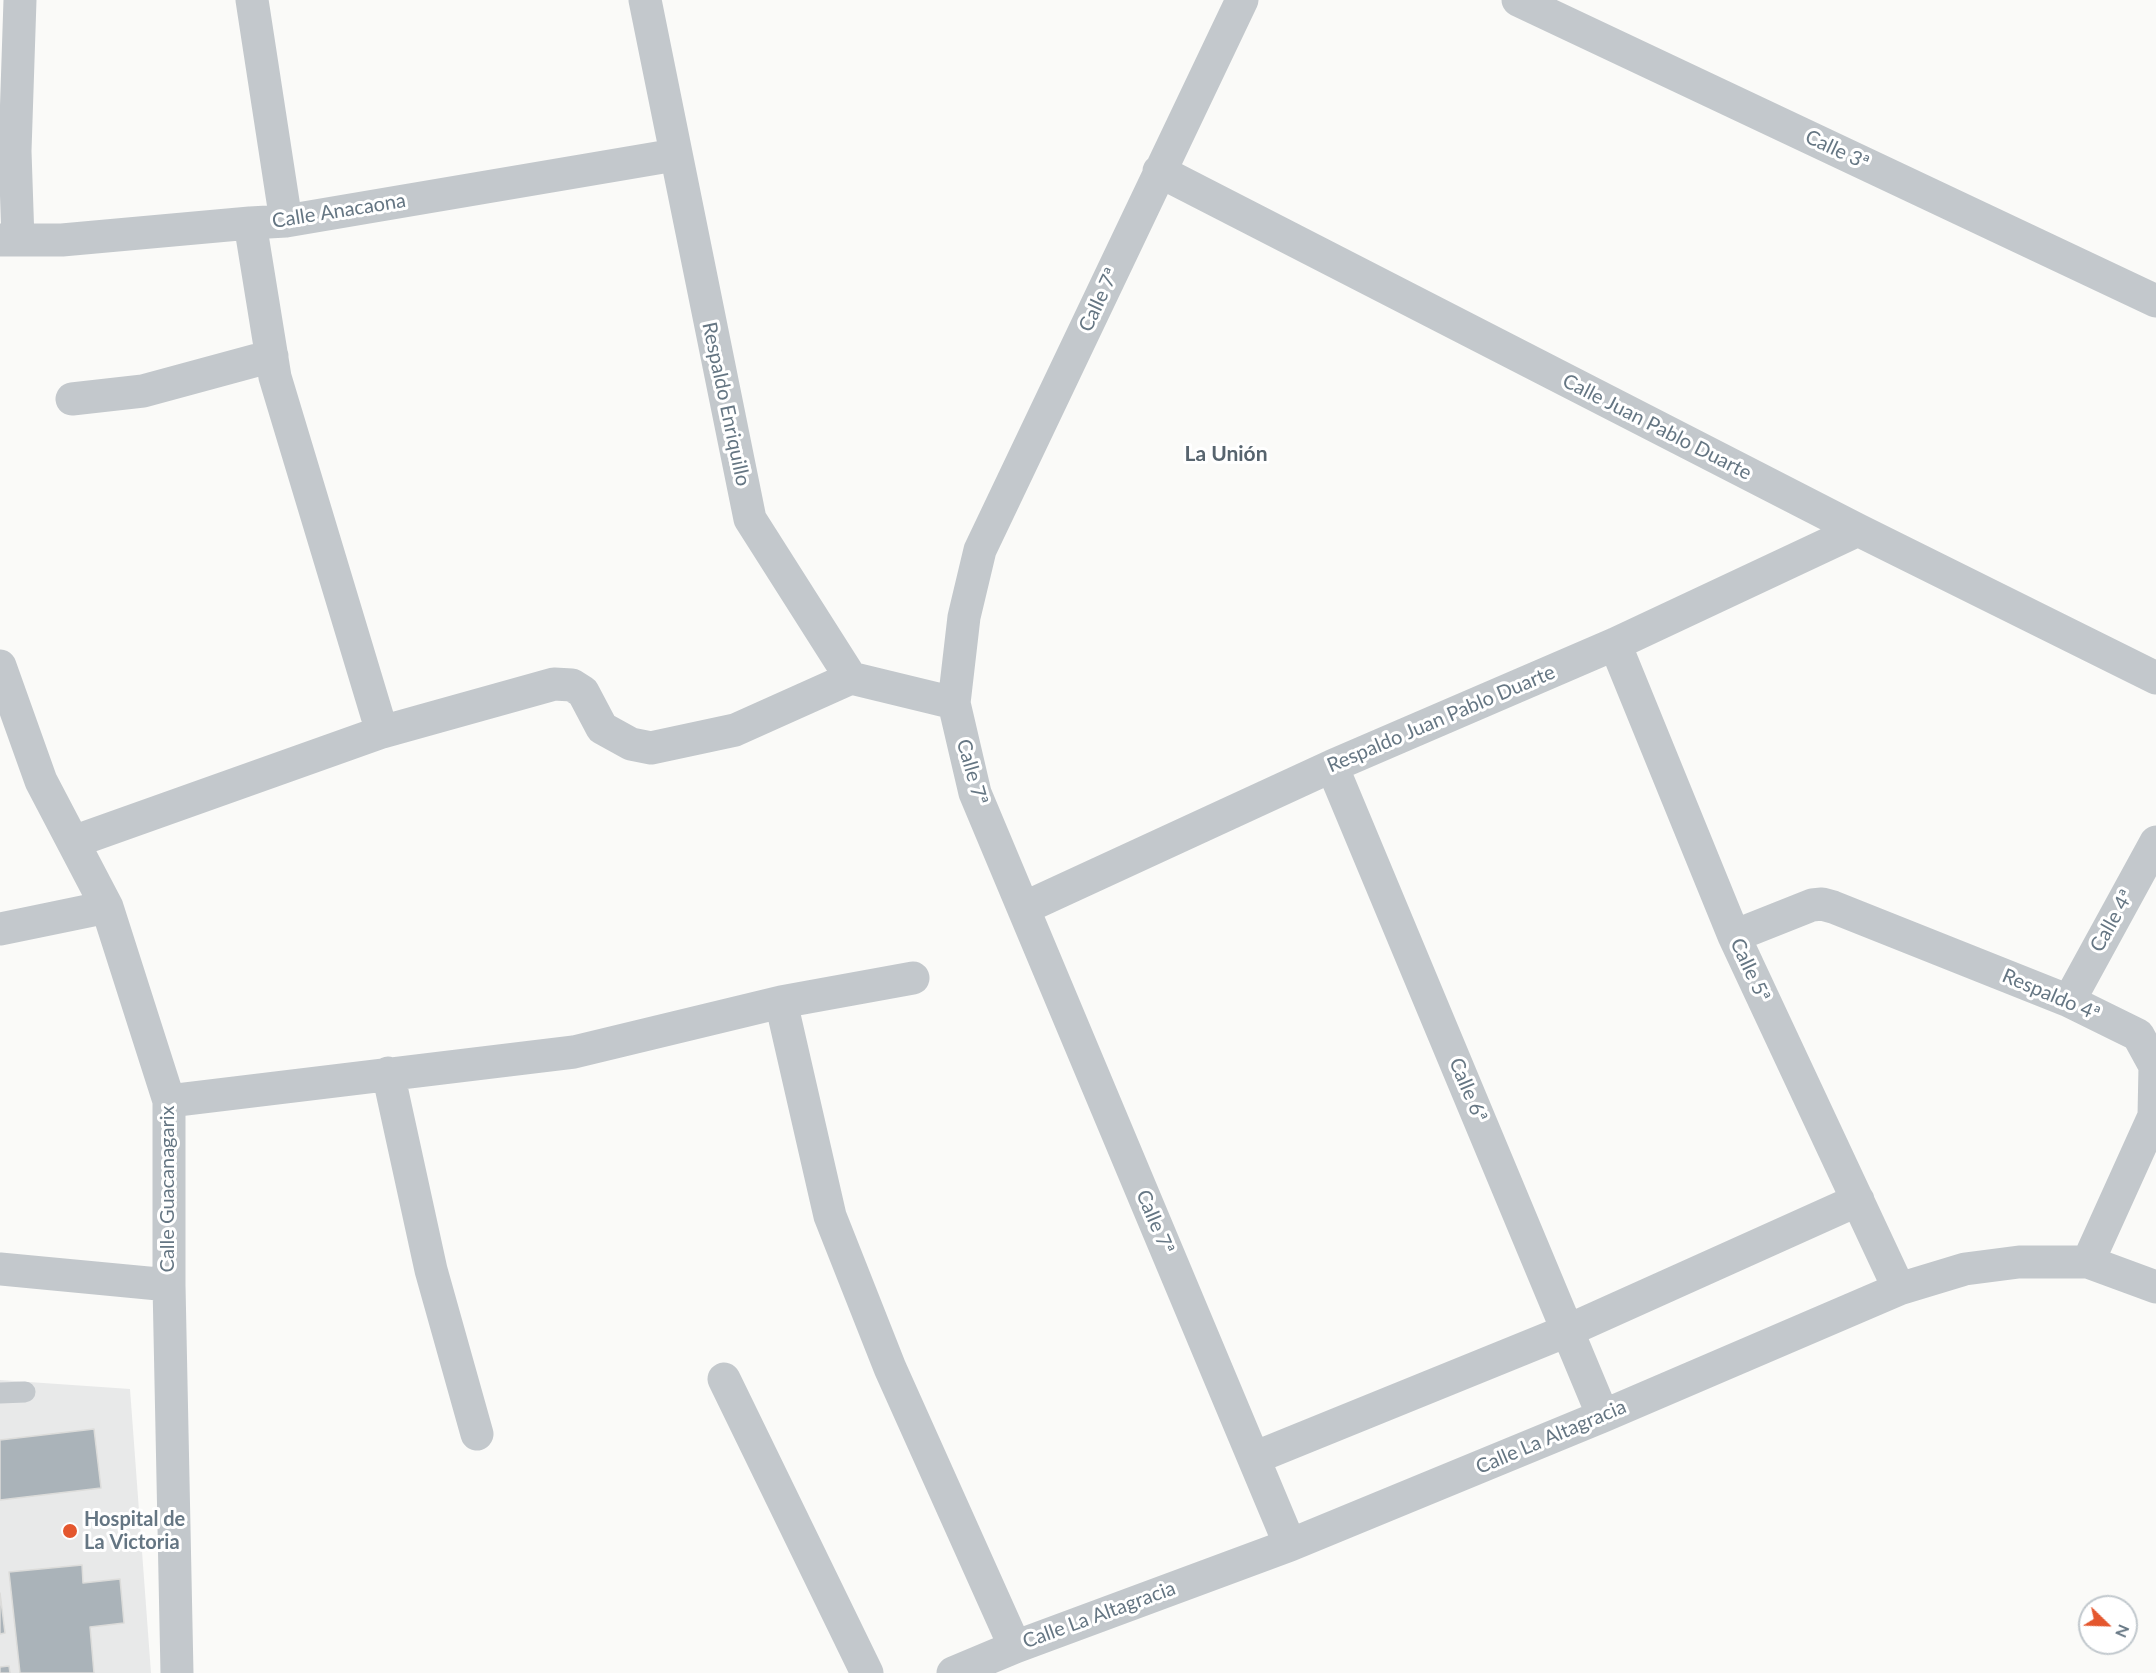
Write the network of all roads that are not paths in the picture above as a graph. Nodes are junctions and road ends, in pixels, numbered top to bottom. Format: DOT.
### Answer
graph roads {
  1 [pos="20,0"];
  2 [pos="252,0"];
  3 [pos="645,0"];
  4 [pos="1242,0"];
  5 [pos="1518,0"];
  6 [pos="675,155"];
  7 [pos="1159,171"];
  8 [pos="286,221"];
  9 [pos="250,223"];
  10 [pos="9,240"];
  11 [pos="2156,301"];
  12 [pos="272,356"];
  13 [pos="72,399"];
  14 [pos="1858,530"];
  15 [pos="1615,644"];
  16 [pos="0,666"];
  17 [pos="851,678"];
  18 [pos="2156,678"];
  19 [pos="954,704"];
  20 [pos="382,732"];
  21 [pos="1332,766"];
  22 [pos="73,842"];
  23 [pos="2156,842"];
  24 [pos="107,908"];
  25 [pos="1024,908"];
  26 [pos="0,929"];
  27 [pos="1734,936"];
  28 [pos="913,978"];
  29 [pos="2068,1000"];
  30 [pos="780,1002"];
  31 [pos="388,1073"];
  32 [pos="169,1101"];
  33 [pos="1858,1200"];
  34 [pos="2088,1262"];
  35 [pos="0,1269"];
  36 [pos="169,1285"];
  37 [pos="2156,1287"];
  38 [pos="1899,1289"];
  39 [pos="1569,1330"];
  40 [pos="723,1379"];
  41 [pos="25,1392"];
  42 [pos="0,1393"];
  43 [pos="1603,1416"];
  44 [pos="477,1434"];
  45 [pos="1254,1458"];
  46 [pos="1290,1545"];
  47 [pos="1015,1647"];
  48 [pos="177,1673"];
  49 [pos="867,1673"];
  50 [pos="953,1673"];
  1 -- 10 [label="street"];
  2 -- 8 [label="street"];
  3 -- 6 [label="street, Respaldo Enriquillo"];
  4 -- 7 [label="street, Calle 7ª"];
  5 -- 11 [label="street, Calle 3ª"];
  6 -- 8 [label="street, Calle Anacaona"];
  6 -- 17 [label="street, Respaldo Enriquillo"];
  7 -- 14 [label="street, Calle Juan Pablo Duarte"];
  7 -- 19 [label="street, Calle 7ª"];
  8 -- 9 [label="street, Calle Anacaona"];
  9 -- 10 [label="street, Calle Anacaona"];
  9 -- 12 [label="street"];
  12 -- 13 [label="street"];
  12 -- 20 [label="street"];
  14 -- 15 [label="street, Respaldo Juan Pablo Duarte"];
  14 -- 18 [label="street, Calle Juan Pablo Duarte"];
  15 -- 21 [label="street, Respaldo Juan Pablo Duarte"];
  15 -- 27 [label="street, Calle 5ª"];
  16 -- 22 [label="street, Calle Guacanagarix"];
  17 -- 19 [label="street"];
  17 -- 20 [label="street"];
  19 -- 25 [label="street, Calle 7ª"];
  20 -- 22 [label="street"];
  21 -- 25 [label="street, Respaldo Juan Pablo Duarte"];
  21 -- 39 [label="street, Calle 6ª"];
  22 -- 24 [label="street, Calle Guacanagarix"];
  23 -- 29 [label="street, Calle 4ª"];
  24 -- 26 [label="street"];
  24 -- 32 [label="street, Calle Guacanagarix"];
  25 -- 45 [label="street, Calle 7ª"];
  27 -- 29 [label="street, Respaldo 4ª"];
  27 -- 33 [label="street, Calle 5ª"];
  28 -- 30 [label="street"];
  29 -- 34 [label="street, Respaldo 4ª"];
  30 -- 31 [label="street"];
  30 -- 47 [label="street"];
  31 -- 32 [label="street"];
  31 -- 44 [label="street"];
  32 -- 36 [label="street, Calle Guacanagarix"];
  33 -- 38 [label="street, Calle 5ª"];
  33 -- 39 [label="street"];
  34 -- 37 [label="street, Calle La Altagracia"];
  34 -- 38 [label="street, Calle La Altagracia"];
  35 -- 36 [label="street"];
  36 -- 48 [label="street, Calle Guacanagarix"];
  38 -- 43 [label="street, Calle La Altagracia"];
  39 -- 43 [label="street, Calle 6ª"];
  39 -- 45 [label="street"];
  40 -- 49 [label="street"];
  41 -- 42 [label="lane"];
  43 -- 46 [label="street, Calle La Altagracia"];
  45 -- 46 [label="street, Calle 7ª"];
  46 -- 47 [label="street, Calle La Altagracia"];
  47 -- 50 [label="street, Calle La Altagracia"];
}
